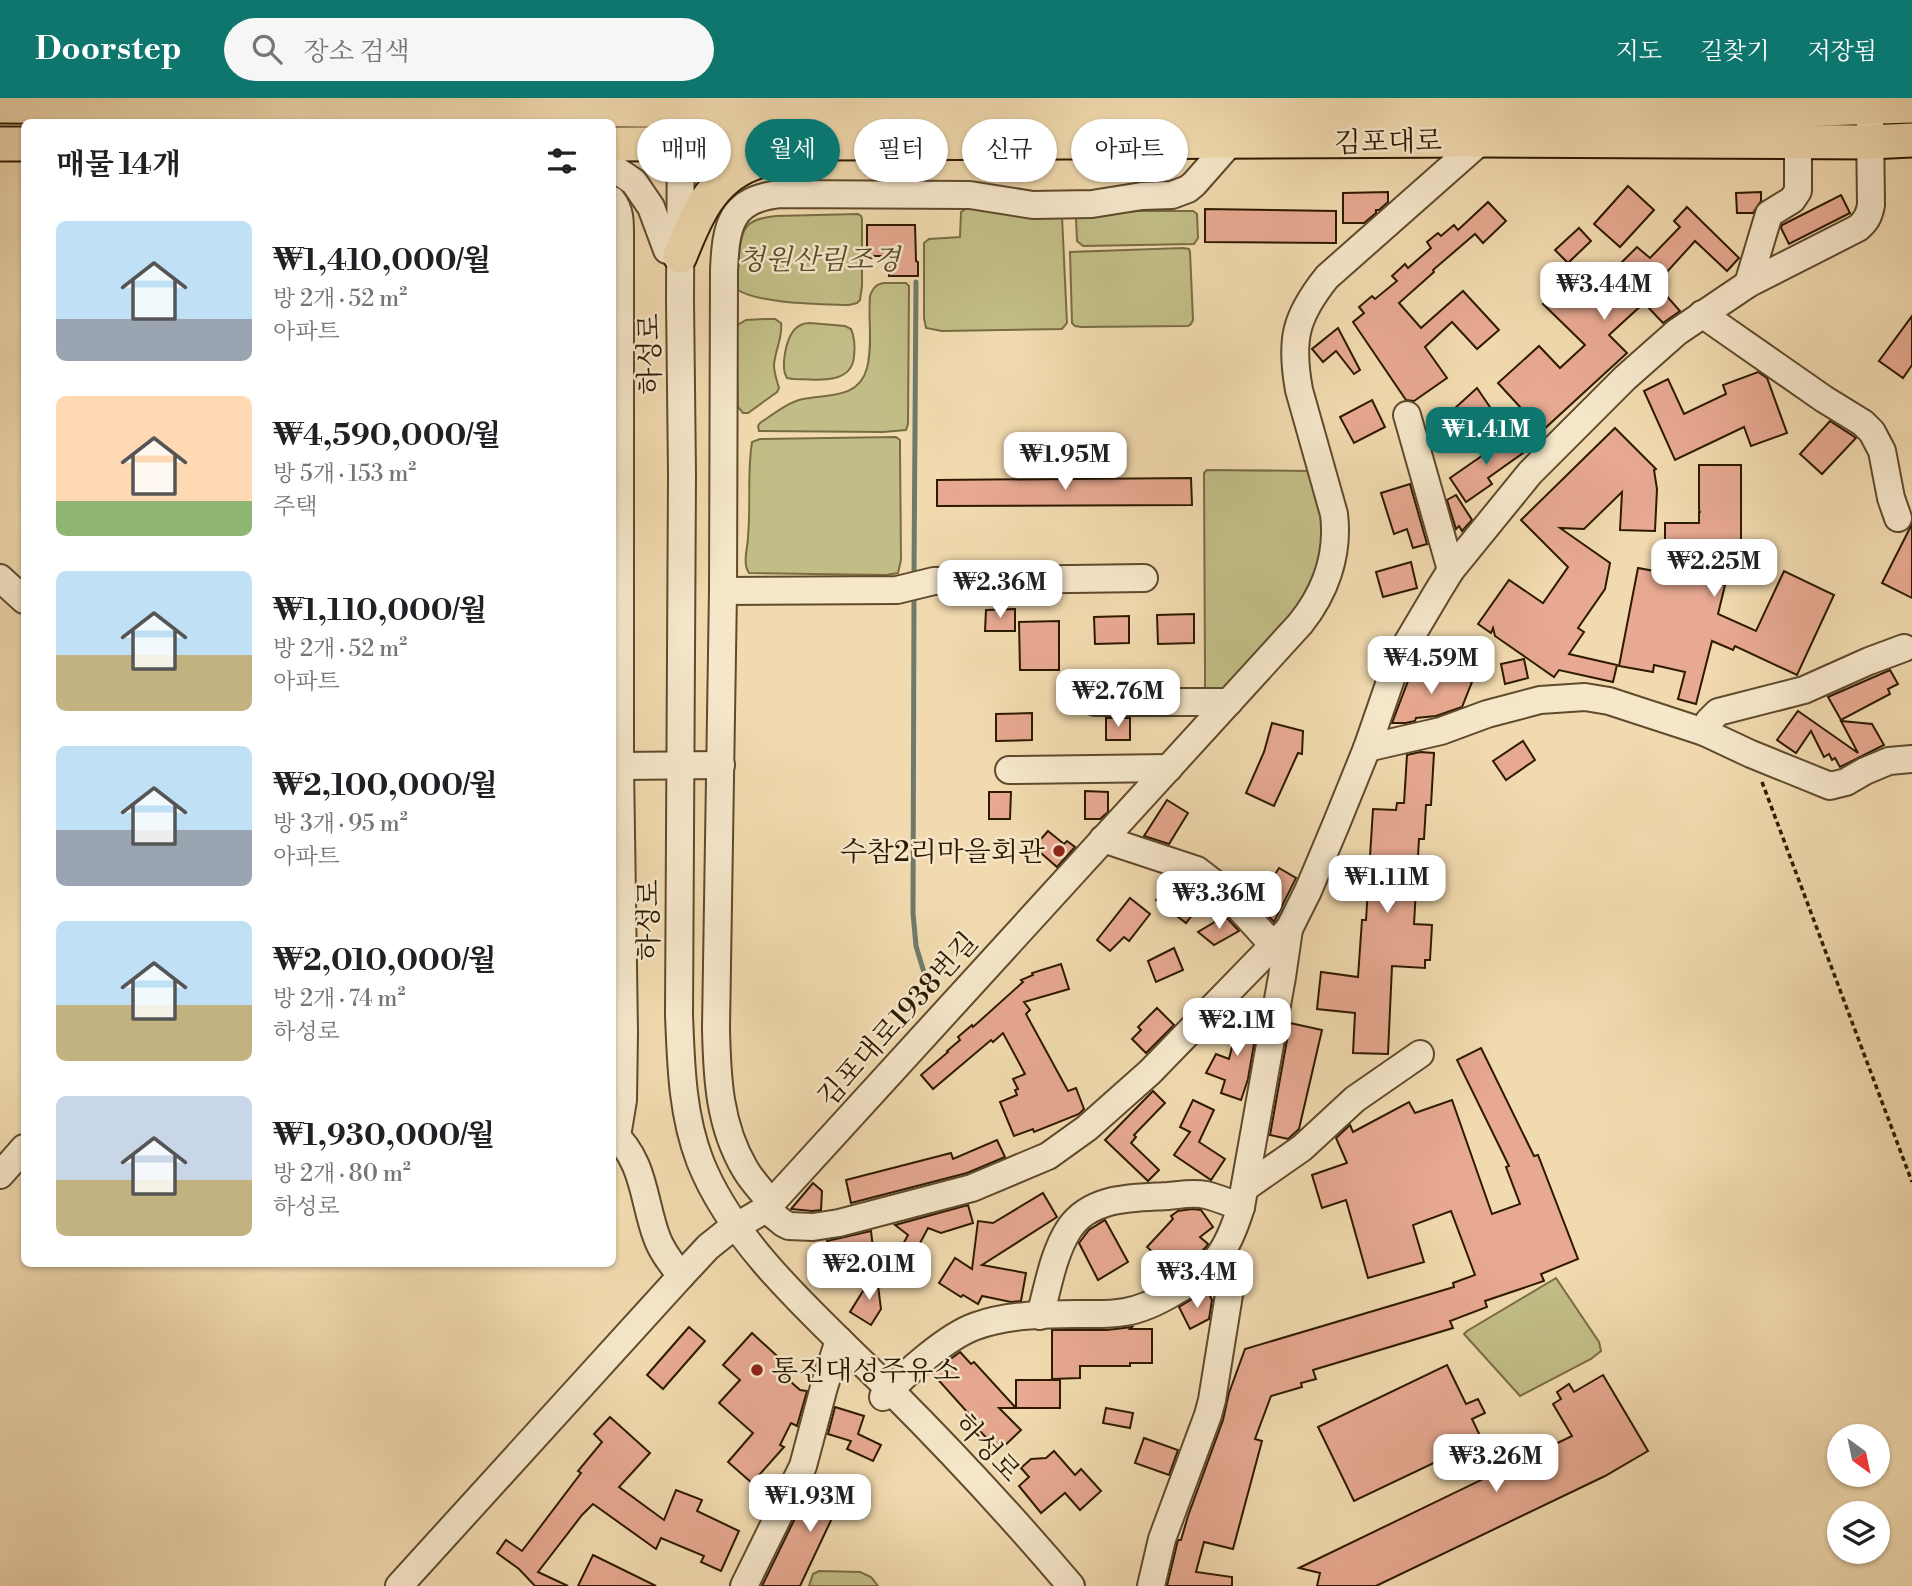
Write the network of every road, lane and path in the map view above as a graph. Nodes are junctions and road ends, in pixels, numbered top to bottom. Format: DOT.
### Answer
graph roads {
  1 [pos="57,102"];
  2 [pos="1871,103"];
  3 [pos="0,106"];
  4 [pos="1912,106"];
  5 [pos="659,107"];
  6 [pos="1242,118"];
  7 [pos="1482,140"];
  8 [pos="1912,140"];
  9 [pos="1798,141"];
  10 [pos="1870,142"];
  11 [pos="0,144"];
  12 [pos="21,144"];
  13 [pos="616,144"];
  14 [pos="637,144"];
  15 [pos="840,144"];
  16 [pos="745,166"];
  17 [pos="616,170"];
  18 [pos="673,182"];
  19 [pos="616,205"];
  20 [pos="673,253"];
  21 [pos="1748,284"];
  22 [pos="1702,314"];
  23 [pos="1407,415"];
  24 [pos="1898,518"];
  25 [pos="1451,570"];
  26 [pos="0,578"];
  27 [pos="1144,578"];
  28 [pos="723,591"];
  29 [pos="21,597"];
  30 [pos="1904,648"];
  31 [pos="1095,702"];
  32 [pos="1229,702"];
  33 [pos="1704,732"];
  34 [pos="1367,747"];
  35 [pos="1751,754"];
  36 [pos="1912,759"];
  37 [pos="674,765"];
  38 [pos="720,765"];
  39 [pos="620,766"];
  40 [pos="1169,768"];
  41 [pos="1009,770"];
  42 [pos="1103,839"];
  43 [pos="1281,937"];
  44 [pos="1420,1054"];
  45 [pos="616,1130"];
  46 [pos="616,1135"];
  47 [pos="21,1151"];
  48 [pos="0,1175"];
  49 [pos="1912,1182"];
  50 [pos="1244,1197"];
  51 [pos="769,1206"];
  52 [pos="732,1229"];
  53 [pos="1214,1265"];
  54 [pos="681,1276"];
  55 [pos="1040,1316"];
  56 [pos="837,1345"];
  57 [pos="887,1394"];
  58 [pos="399,1586"];
  59 [pos="744,1586"];
  60 [pos="1057,1586"];
  61 [pos="1071,1586"];
  62 [pos="1152,1586"];
  1 -- 3 [label="main road, 김포대로"];
  1 -- 5 [label="main road, 김포대로"];
  2 -- 4 [label="main road, 김포대로"];
  2 -- 6 [label="main road, 김포대로"];
  2 -- 10 [label="street"];
  5 -- 6 [label="main road, 김포대로"];
  6 -- 7 [label="main road, 김포대로"];
  6 -- 15 [label="main road, 김포대로"];
  6 -- 28 [label="street"];
  7 -- 9 [label="main road, 김포대로"];
  7 -- 32 [label="street, 김포대로1938번길"];
  8 -- 10 [label="main road, 김포대로"];
  9 -- 10 [label="main road, 김포대로"];
  9 -- 21 [label="street"];
  10 -- 21 [label="street"];
  11 -- 12 [label="main road"];
  13 -- 14 [label="main road, 김포대로"];
  16 -- 20 [label="main road"];
  17 -- 20 [label="street"];
  18 -- 20 [label="street, 하성로"];
  19 -- 39 [label="street"];
  20 -- 37 [label="street, 하성로"];
  21 -- 22 [label="street"];
  22 -- 24 [label="street"];
  22 -- 25 [label="street"];
  23 -- 25 [label="street"];
  25 -- 34 [label="street"];
  26 -- 29 [label="street"];
  27 -- 28 [label="street"];
  28 -- 38 [label="street"];
  30 -- 33 [label="street"];
  31 -- 32 [label="street"];
  32 -- 40 [label="street, 김포대로1938번길"];
  33 -- 34 [label="street"];
  33 -- 35 [label="street"];
  34 -- 43 [label="street"];
  35 -- 36 [label="street"];
  35 -- 49 [label="path"];
  37 -- 38 [label="street"];
  37 -- 39 [label="street"];
  37 -- 52 [label="street, 하성로"];
  38 -- 51 [label="street"];
  39 -- 45 [label="street"];
  40 -- 41 [label="street"];
  40 -- 42 [label="street, 김포대로1938번길"];
  42 -- 43 [label="street"];
  42 -- 51 [label="street, 김포대로1938번길"];
  43 -- 50 [label="street"];
  43 -- 51 [label="street"];
  44 -- 50 [label="street"];
  46 -- 54 [label="street"];
  47 -- 48 [label="street"];
  50 -- 53 [label="street"];
  50 -- 55 [label="street"];
  51 -- 52 [label="street, 김포대로1938번길"];
  52 -- 54 [label="street"];
  52 -- 56 [label="street, 하성로"];
  53 -- 55 [label="street"];
  53 -- 62 [label="street"];
  54 -- 58 [label="street"];
  55 -- 57 [label="street"];
  56 -- 57 [label="street, 하성로"];
  56 -- 59 [label="street"];
  57 -- 60 [label="street, 하성로"];
  57 -- 61 [label="street, 하성로"];
}
